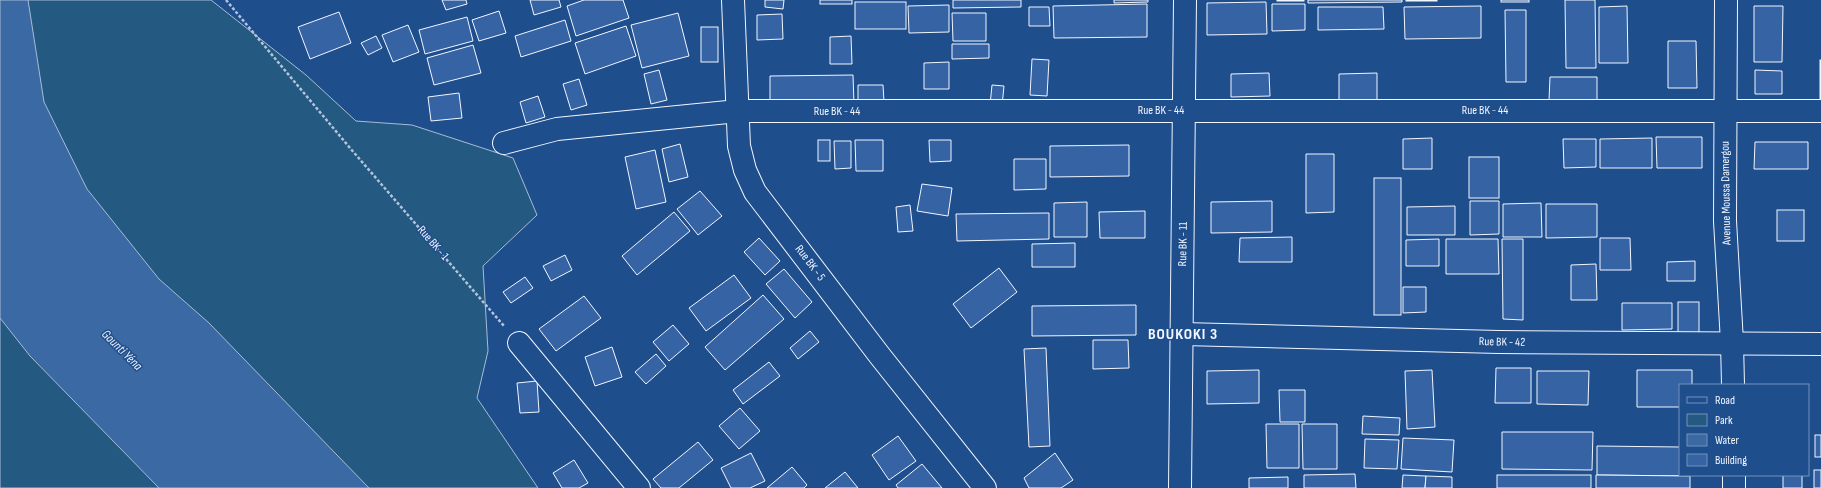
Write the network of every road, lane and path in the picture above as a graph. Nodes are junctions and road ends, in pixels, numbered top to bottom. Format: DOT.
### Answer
graph roads {
  1 [pos="226,0"];
  2 [pos="732,0"];
  3 [pos="1185,0"];
  4 [pos="1726,0"];
  5 [pos="1185,110"];
  6 [pos="1725,110"];
  7 [pos="738,111"];
  8 [pos="1821,111"];
  9 [pos="504,144"];
  10 [pos="1183,334"];
  11 [pos="519,342"];
  12 [pos="1732,342"];
  13 [pos="1821,344"];
  14 [pos="1733,384"];
  15 [pos="1734,476"];
  16 [pos="639,488"];
  17 [pos="985,488"];
  18 [pos="1180,488"];
  19 [pos="1734,488"];
  1 -- 11 [label="path, Rue BK - 1"];
  2 -- 7 [label="street, Rue BK - 5"];
  3 -- 5 [label="street, Rue BK - 11"];
  4 -- 6 [label="street, Avenue Moussa Damergou"];
  5 -- 6 [label="street, Rue BK - 44"];
  5 -- 7 [label="street, Rue BK - 44"];
  5 -- 10 [label="street, Rue BK - 11"];
  6 -- 8 [label="street, Rue BK - 44"];
  6 -- 12 [label="street, Avenue Moussa Damergou"];
  7 -- 9 [label="street, Rue BK - 44"];
  7 -- 17 [label="street, Rue BK - 5"];
  10 -- 12 [label="street, Rue BK - 42"];
  10 -- 18 [label="street, Rue BK - 11"];
  11 -- 16 [label="street"];
  12 -- 13 [label="street, Rue BK - 42"];
  12 -- 14 [label="street, Avenue Moussa Damergou"];
  15 -- 19 [label="street"];
}
